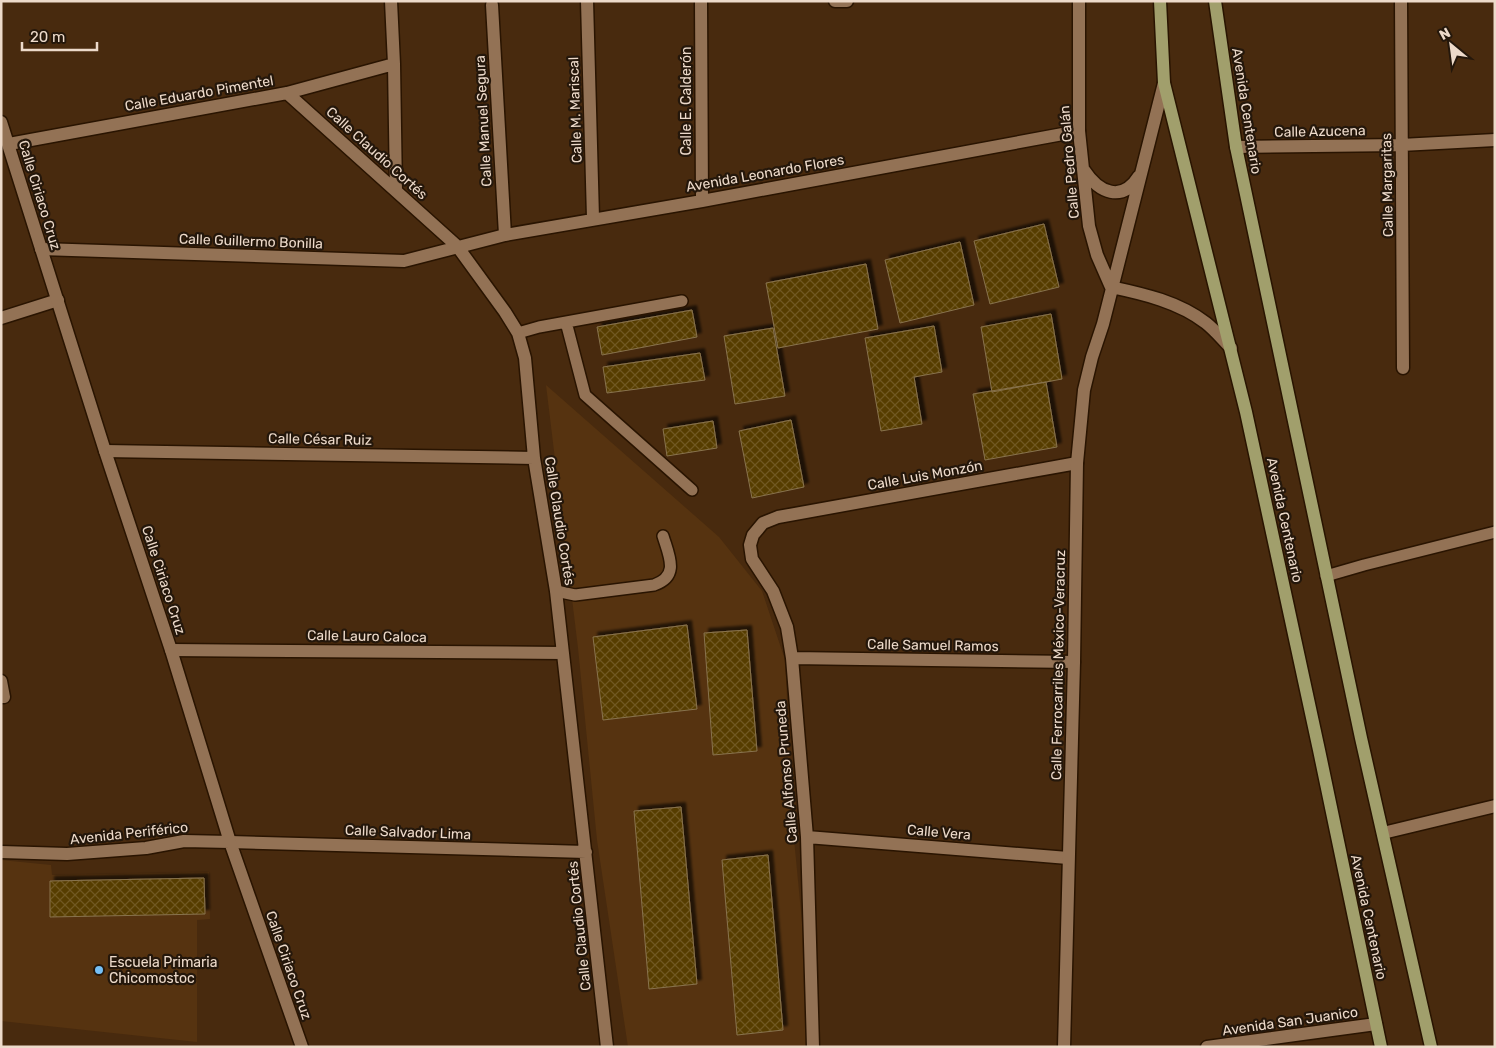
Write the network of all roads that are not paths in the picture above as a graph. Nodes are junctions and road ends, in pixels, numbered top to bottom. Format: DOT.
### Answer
graph roads {
  1 [pos="391,1"];
  2 [pos="587,1"];
  3 [pos="701,1"];
  4 [pos="835,1"];
  5 [pos="847,1"];
  6 [pos="1079,1"];
  7 [pos="1160,1"];
  8 [pos="1215,1"];
  9 [pos="1400,1"];
  10 [pos="492,5"];
  11 [pos="394,64"];
  12 [pos="1164,83"];
  13 [pos="287,93"];
  14 [pos="1,122"];
  15 [pos="1079,130"];
  16 [pos="1495,140"];
  17 [pos="9,144"];
  18 [pos="1401,145"];
  19 [pos="1236,147"];
  20 [pos="1083,168"];
  21 [pos="1142,169"];
  22 [pos="396,191"];
  23 [pos="702,201"];
  24 [pos="593,218"];
  25 [pos="505,235"];
  26 [pos="457,246"];
  27 [pos="42,249"];
  28 [pos="1111,287"];
  29 [pos="58,300"];
  30 [pos="682,301"];
  31 [pos="1,318"];
  32 [pos="566,322"];
  33 [pos="518,333"];
  34 [pos="1231,348"];
  35 [pos="1403,368"];
  36 [pos="105,451"];
  37 [pos="534,458"];
  38 [pos="1078,462"];
  39 [pos="692,490"];
  40 [pos="778,517"];
  41 [pos="1495,532"];
  42 [pos="663,536"];
  43 [pos="1326,576"];
  44 [pos="556,591"];
  45 [pos="171,650"];
  46 [pos="562,653"];
  47 [pos="792,658"];
  48 [pos="1074,662"];
  49 [pos="1,681"];
  50 [pos="1,697"];
  51 [pos="1495,806"];
  52 [pos="1383,833"];
  53 [pos="807,837"];
  54 [pos="230,842"];
  55 [pos="1,852"];
  56 [pos="586,852"];
  57 [pos="1068,858"];
  58 [pos="1376,1024"];
  59 [pos="302,1047"];
  60 [pos="607,1047"];
  61 [pos="813,1047"];
  62 [pos="1064,1047"];
  63 [pos="1207,1047"];
  64 [pos="1381,1047"];
  65 [pos="1431,1047"];
  1 -- 11 [label="street"];
  2 -- 24 [label="street, Calle M. Mariscal"];
  3 -- 23 [label="street, Calle E. Calderón"];
  4 -- 5 [label="street"];
  6 -- 15 [label="street, Calle Pedro Galán"];
  7 -- 12 [label="main road, Avenida Centenario"];
  8 -- 19 [label="main road, Avenida Centenario"];
  9 -- 18 [label="street, Calle Margaritas"];
  10 -- 25 [label="street, Calle Manuel Segura"];
  11 -- 13 [label="street, Calle Eduardo Pimentel"];
  11 -- 22 [label="street"];
  12 -- 21 [label="street, Calle Ferrocarriles México-Veracruz"];
  12 -- 34 [label="main road, Avenida Centenario"];
  13 -- 17 [label="street, Calle Eduardo Pimentel"];
  13 -- 22 [label="street, Calle Claudio Cortés"];
  14 -- 17 [label="street, Calle Ciriaco Cruz"];
  15 -- 20 [label="street, Calle Pedro Galán"];
  15 -- 23 [label="street, Avenida Leonardo Flores"];
  16 -- 18 [label="street, Calle Azucena"];
  17 -- 27 [label="street, Calle Ciriaco Cruz"];
  18 -- 19 [label="street, Calle Azucena"];
  18 -- 35 [label="street, Calle Margaritas"];
  19 -- 43 [label="main road, Avenida Centenario"];
  20 -- 21 [label="street"];
  20 -- 28 [label="street, Calle Pedro Galán"];
  21 -- 28 [label="street, Calle Ferrocarriles México-Veracruz"];
  22 -- 26 [label="street, Calle Claudio Cortés"];
  23 -- 24 [label="street, Avenida Leonardo Flores"];
  24 -- 25 [label="street, Avenida Leonardo Flores"];
  25 -- 26 [label="street, Avenida Leonardo Flores"];
  26 -- 27 [label="street, Calle Guillermo Bonilla"];
  26 -- 33 [label="street, Calle Claudio Cortés"];
  27 -- 29 [label="street, Calle Ciriaco Cruz"];
  28 -- 34 [label="street"];
  28 -- 38 [label="street, Calle Ferrocarriles México-Veracruz"];
  29 -- 31 [label="street"];
  29 -- 36 [label="street, Calle Ciriaco Cruz"];
  30 -- 32 [label="lane"];
  32 -- 33 [label="lane"];
  32 -- 39 [label="lane"];
  33 -- 37 [label="street, Calle Claudio Cortés"];
  34 -- 58 [label="main road, Avenida Centenario"];
  36 -- 37 [label="street, Calle César Ruiz"];
  36 -- 45 [label="street, Calle Ciriaco Cruz"];
  37 -- 44 [label="street, Calle Claudio Cortés"];
  38 -- 40 [label="street, Calle Luis Monzón"];
  38 -- 48 [label="street, Calle Ferrocarriles México-Veracruz"];
  40 -- 47 [label="street, Calle Alfonso Pruneda"];
  41 -- 43 [label="lane"];
  42 -- 44 [label="lane"];
  43 -- 52 [label="main road, Avenida Centenario"];
  44 -- 46 [label="street, Calle Claudio Cortés"];
  45 -- 46 [label="street, Calle Lauro Caloca"];
  45 -- 54 [label="street, Calle Ciriaco Cruz"];
  46 -- 56 [label="street, Calle Claudio Cortés"];
  47 -- 48 [label="street, Calle Samuel Ramos"];
  47 -- 53 [label="street, Calle Alfonso Pruneda"];
  48 -- 57 [label="street, Calle Ferrocarriles México-Veracruz"];
  49 -- 50 [label="street"];
  51 -- 52 [label="street"];
  52 -- 65 [label="main road, Avenida Centenario"];
  53 -- 57 [label="street, Calle Vera"];
  53 -- 61 [label="street, Calle Alfonso Pruneda"];
  54 -- 55 [label="street, Avenida Periférico"];
  54 -- 56 [label="street, Calle Salvador Lima"];
  54 -- 59 [label="street, Calle Ciriaco Cruz"];
  56 -- 60 [label="street, Calle Claudio Cortés"];
  57 -- 62 [label="street, Calle Ferrocarriles México-Veracruz"];
  58 -- 63 [label="street, Avenida San Juanico"];
  58 -- 64 [label="main road, Avenida Centenario"];
}
